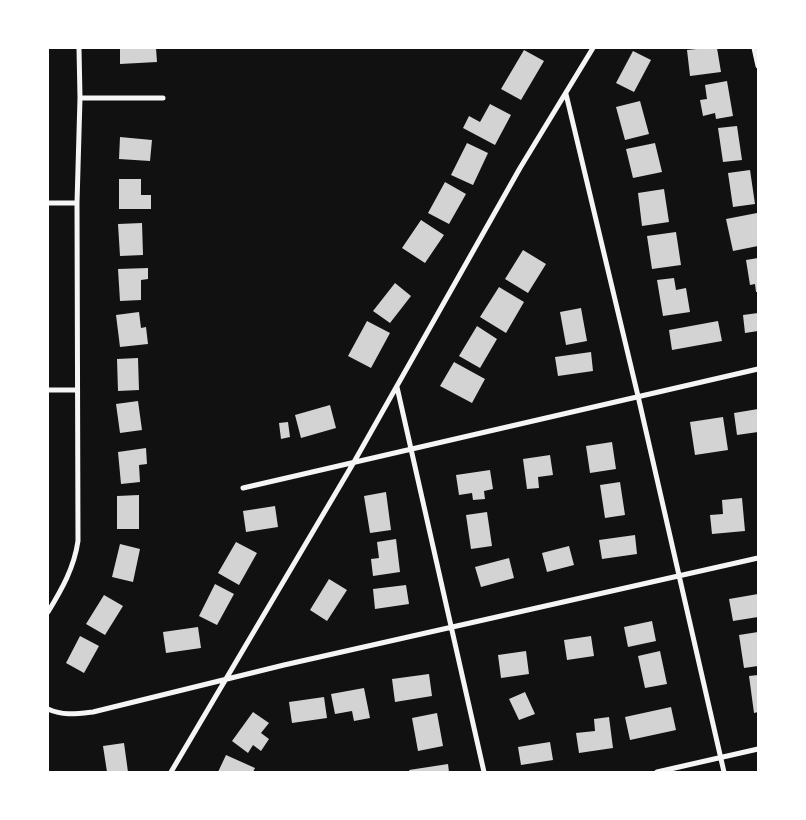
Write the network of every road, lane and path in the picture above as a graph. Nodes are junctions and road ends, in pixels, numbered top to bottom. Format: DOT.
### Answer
graph roads {
  1 [pos="79,48"];
  2 [pos="593,48"];
  3 [pos="754,48"];
  4 [pos="758,66"];
  5 [pos="566,94"];
  6 [pos="80,98"];
  7 [pos="163,98"];
  8 [pos="48,203"];
  9 [pos="77,203"];
  10 [pos="758,369"];
  11 [pos="397,386"];
  12 [pos="48,390"];
  13 [pos="77,390"];
  14 [pos="638,396"];
  15 [pos="410,449"];
  16 [pos="354,462"];
  17 [pos="243,488"];
  18 [pos="758,558"];
  19 [pos="680,576"];
  20 [pos="48,612"];
  21 [pos="451,628"];
  22 [pos="226,679"];
  23 [pos="48,709"];
  24 [pos="758,749"];
  25 [pos="721,758"];
  26 [pos="171,772"];
  27 [pos="484,772"];
  28 [pos="657,772"];
  29 [pos="724,772"];
  1 -- 6 [label="street"];
  2 -- 5 [label="street"];
  3 -- 4 [label="street"];
  5 -- 11 [label="street"];
  5 -- 14 [label="street"];
  6 -- 7 [label="street"];
  6 -- 9 [label="street"];
  8 -- 9 [label="street"];
  9 -- 13 [label="street"];
  10 -- 14 [label="street"];
  11 -- 15 [label="street"];
  11 -- 16 [label="street"];
  12 -- 13 [label="street"];
  13 -- 20 [label="street"];
  14 -- 15 [label="street"];
  14 -- 19 [label="street"];
  15 -- 16 [label="street"];
  15 -- 21 [label="street"];
  16 -- 17 [label="street"];
  16 -- 22 [label="street"];
  18 -- 19 [label="street"];
  19 -- 21 [label="street"];
  19 -- 25 [label="street"];
  21 -- 22 [label="street"];
  21 -- 27 [label="street"];
  22 -- 23 [label="street"];
  22 -- 26 [label="street"];
  24 -- 25 [label="street"];
  25 -- 28 [label="street"];
  25 -- 29 [label="street"];
}
